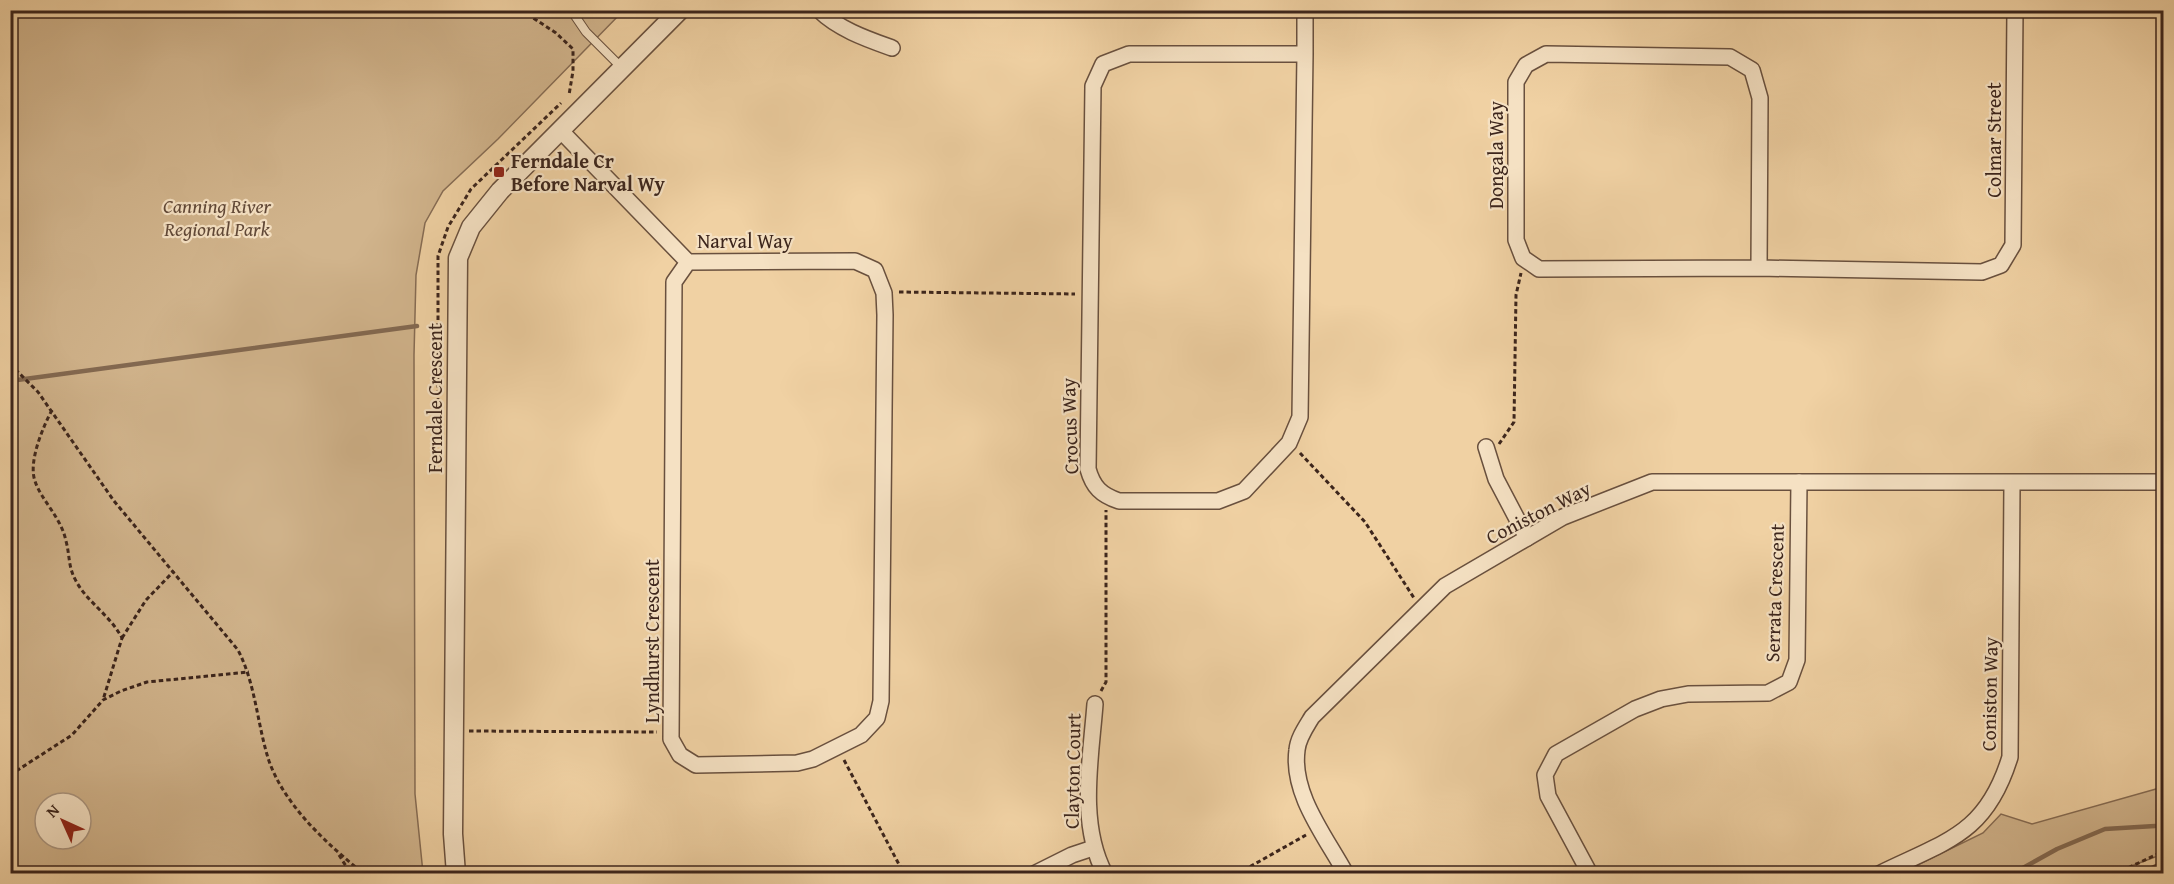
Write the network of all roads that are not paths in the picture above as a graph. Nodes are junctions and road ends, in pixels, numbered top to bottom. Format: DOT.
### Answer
graph roads {
  1 [pos="571,10"];
  2 [pos="680,10"];
  3 [pos="819,10"];
  4 [pos="1305,10"];
  5 [pos="2015,10"];
  6 [pos="892,48"];
  7 [pos="1305,54"];
  8 [pos="622,68"];
  9 [pos="561,131"];
  10 [pos="688,262"];
  11 [pos="1759,268"];
  12 [pos="875,270"];
  13 [pos="1486,447"];
  14 [pos="1798,482"];
  15 [pos="2163,482"];
  16 [pos="2012,484"];
  17 [pos="1527,538"];
  18 [pos="1095,704"];
  19 [pos="1093,848"];
  20 [pos="2163,870"];
  21 [pos="456,873"];
  22 [pos="1034,873"];
  23 [pos="1105,873"];
  24 [pos="1346,873"];
  25 [pos="1590,873"];
  26 [pos="1879,873"];
  27 [pos="2155,873"];
  1 -- 8 [label="lane"];
  2 -- 8 [label="street, Ferndale Crescent"];
  3 -- 6 [label="street"];
  4 -- 7 [label="street"];
  5 -- 11 [label="street, Colmar Street"];
  7 -- 7 [label="street, Crocus Way"];
  8 -- 9 [label="street, Ferndale Crescent"];
  9 -- 10 [label="street, Narval Way"];
  9 -- 21 [label="street, Ferndale Crescent"];
  10 -- 12 [label="street, Narval Way"];
  10 -- 12 [label="street, Lyndhurst Crescent"];
  11 -- 11 [label="street, Dongala Way"];
  13 -- 17 [label="street"];
  14 -- 16 [label="street, Coniston Way"];
  14 -- 17 [label="street, Coniston Way"];
  14 -- 25 [label="street, Serrata Crescent"];
  15 -- 16 [label="street, Coniston Way"];
  16 -- 26 [label="street, Coniston Way"];
  17 -- 24 [label="street, Coniston Way"];
  18 -- 19 [label="street, Clayton Court"];
  19 -- 22 [label="street"];
  19 -- 23 [label="street, Clayton Court"];
  20 -- 27 [label="street"];
}
